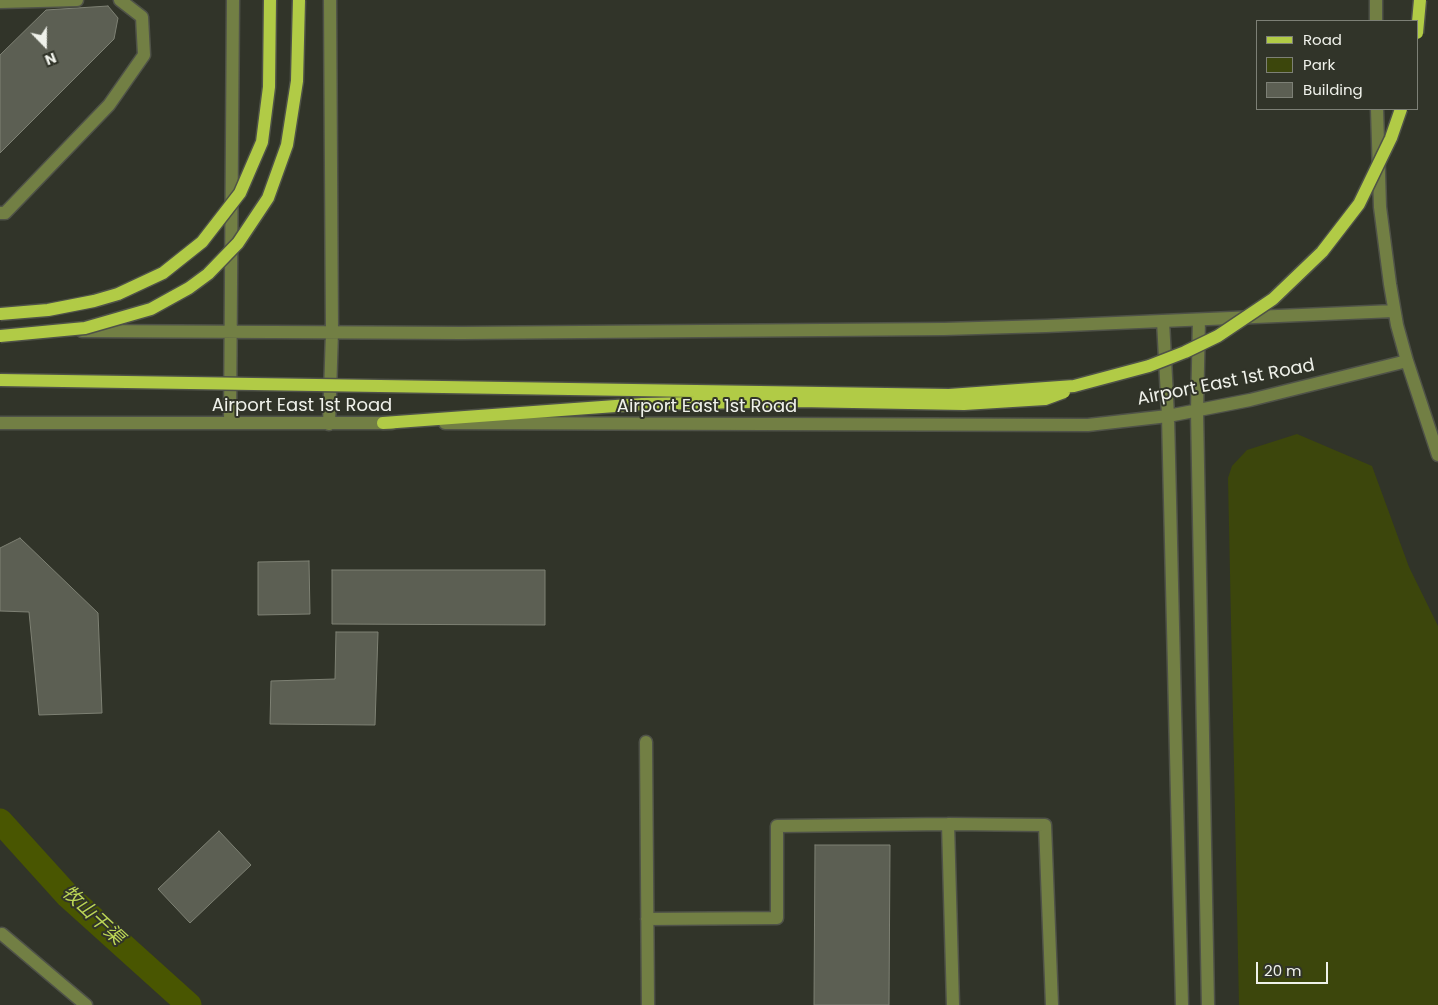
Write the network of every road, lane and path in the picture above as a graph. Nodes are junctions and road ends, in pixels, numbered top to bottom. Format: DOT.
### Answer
graph roads {
  1 [pos="77,0"];
  2 [pos="120,0"];
  3 [pos="233,0"];
  4 [pos="270,0"];
  5 [pos="299,0"];
  6 [pos="330,0"];
  7 [pos="1376,0"];
  8 [pos="1420,0"];
  9 [pos="0,2"];
  10 [pos="1376,20"];
  11 [pos="1418,22"];
  12 [pos="1377,110"];
  13 [pos="1401,110"];
  14 [pos="0,213"];
  15 [pos="1394,311"];
  16 [pos="0,314"];
  17 [pos="1199,320"];
  18 [pos="1163,321"];
  19 [pos="0,330"];
  20 [pos="230,331"];
  21 [pos="332,332"];
  22 [pos="0,336"];
  23 [pos="1407,361"];
  24 [pos="0,380"];
  25 [pos="1096,381"];
  26 [pos="1197,411"];
  27 [pos="1168,416"];
  28 [pos="0,423"];
  29 [pos="230,424"];
  30 [pos="329,424"];
  31 [pos="383,424"];
  32 [pos="1438,455"];
  33 [pos="646,742"];
  34 [pos="948,824"];
  35 [pos="647,919"];
  36 [pos="1,935"];
  37 [pos="86,1005"];
  38 [pos="648,1005"];
  39 [pos="953,1005"];
  40 [pos="1052,1005"];
  41 [pos="1182,1005"];
  42 [pos="1208,1005"];
  1 -- 9 [label="street"];
  2 -- 14 [label="street"];
  3 -- 20 [label="street"];
  4 -- 16 [label="main road, bridge"];
  5 -- 22 [label="main road, bridge"];
  6 -- 21 [label="street"];
  7 -- 10 [label="street"];
  8 -- 11 [label="main road, bridge"];
  12 -- 15 [label="street"];
  13 -- 25 [label="main road, bridge"];
  15 -- 17 [label="street"];
  15 -- 23 [label="street"];
  17 -- 18 [label="street"];
  17 -- 26 [label="street"];
  18 -- 21 [label="street"];
  18 -- 27 [label="street"];
  19 -- 20 [label="street"];
  20 -- 21 [label="street"];
  20 -- 29 [label="street"];
  21 -- 30 [label="street"];
  23 -- 26 [label="street, Airport East 1st Road"];
  23 -- 32 [label="street"];
  24 -- 25 [label="main road, bridge"];
  25 -- 31 [label="main road, bridge"];
  26 -- 27 [label="street, Airport East 1st Road"];
  26 -- 42 [label="street"];
  27 -- 31 [label="street, Airport East 1st Road"];
  27 -- 41 [label="street"];
  28 -- 29 [label="street, Airport East 1st Road"];
  29 -- 30 [label="street, Airport East 1st Road"];
  30 -- 31 [label="street, Airport East 1st Road"];
  33 -- 35 [label="street"];
  34 -- 35 [label="street"];
  34 -- 39 [label="street"];
  34 -- 40 [label="street"];
  35 -- 38 [label="street"];
  36 -- 37 [label="street"];
}
